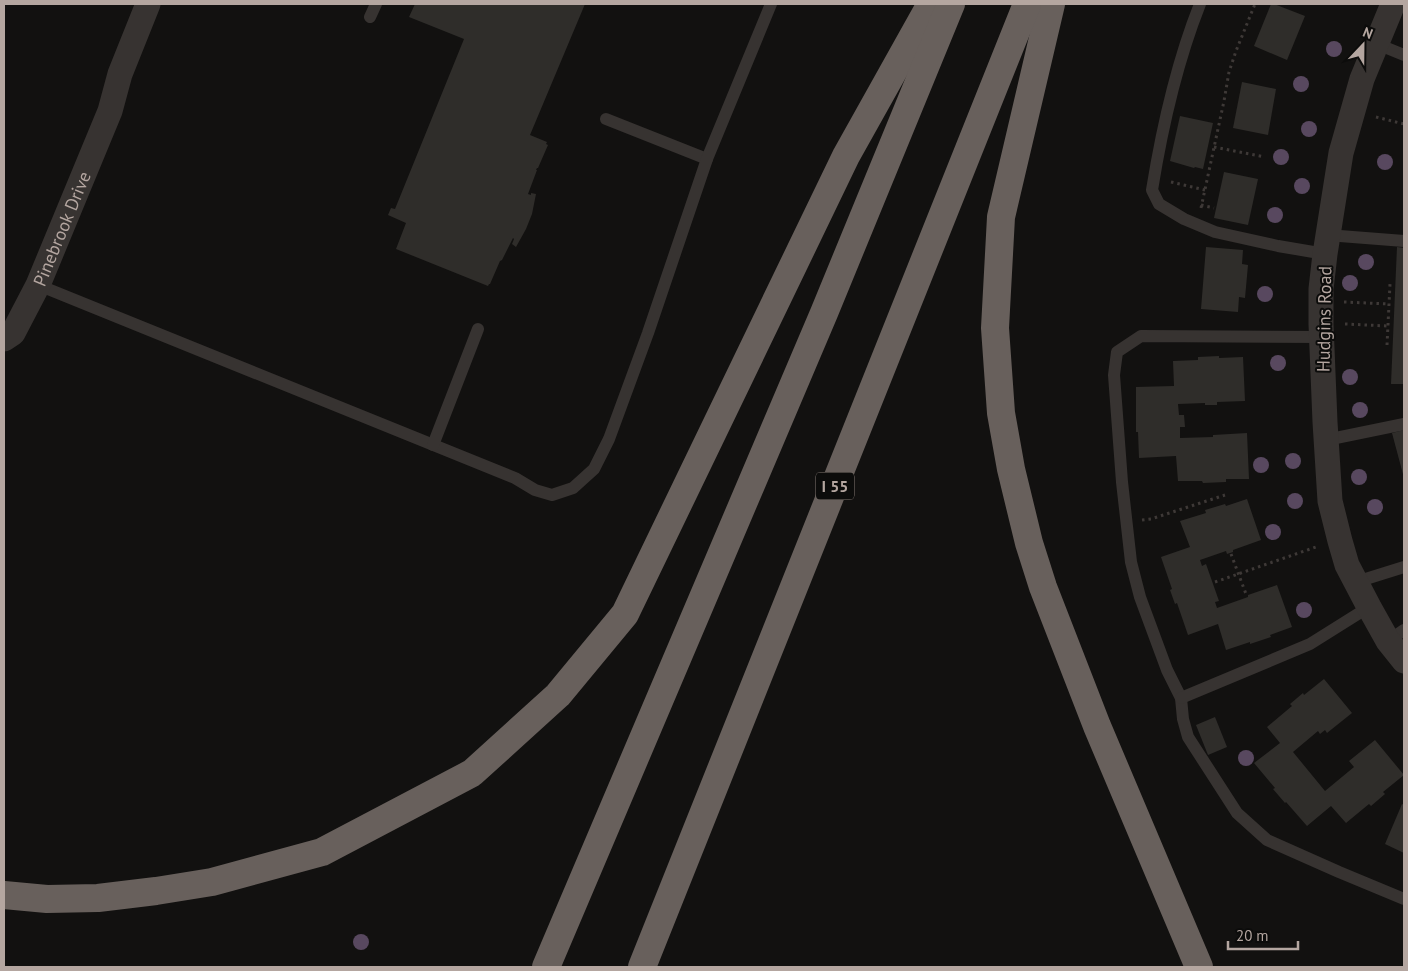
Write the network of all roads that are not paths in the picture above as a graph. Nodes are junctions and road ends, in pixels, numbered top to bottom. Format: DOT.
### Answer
graph roads {
  1 [pos="148,4"];
  2 [pos="376,4"];
  3 [pos="771,4"];
  4 [pos="931,4"];
  5 [pos="951,4"];
  6 [pos="1027,4"];
  7 [pos="1051,4"];
  8 [pos="1200,4"];
  9 [pos="1393,4"];
  10 [pos="370,17"];
  11 [pos="1377,44"];
  12 [pos="1404,55"];
  13 [pos="606,119"];
  14 [pos="708,160"];
  15 [pos="1404,241"];
  16 [pos="1326,245"];
  17 [pos="38,286"];
  18 [pos="1321,320"];
  19 [pos="478,329"];
  20 [pos="4,339"];
  21 [pos="1404,424"];
  22 [pos="1326,440"];
  23 [pos="433,445"];
  24 [pos="1404,567"];
  25 [pos="1356,582"];
  26 [pos="1369,607"];
  27 [pos="1396,635"];
  28 [pos="1404,661"];
  29 [pos="1181,698"];
  30 [pos="4,896"];
  31 [pos="1404,899"];
  32 [pos="546,967"];
  33 [pos="642,967"];
  34 [pos="1199,967"];
  1 -- 17 [label="street, Pinebrook Drive"];
  2 -- 10 [label="lane"];
  3 -- 14 [label="lane"];
  4 -- 30 [label="highway"];
  5 -- 32 [label="highway"];
  6 -- 33 [label="highway, I 55"];
  7 -- 34 [label="highway"];
  8 -- 16 [label="lane"];
  9 -- 11 [label="street, Hudgins Road"];
  11 -- 12 [label="lane"];
  11 -- 16 [label="street, Hudgins Road"];
  13 -- 14 [label="lane"];
  14 -- 23 [label="lane"];
  15 -- 16 [label="lane"];
  16 -- 18 [label="street, Hudgins Road"];
  17 -- 20 [label="street, Pinebrook Drive"];
  17 -- 23 [label="lane"];
  18 -- 22 [label="street, Hudgins Road"];
  18 -- 29 [label="lane"];
  19 -- 23 [label="lane"];
  21 -- 22 [label="lane"];
  22 -- 25 [label="street, Hudgins Road"];
  24 -- 25 [label="lane"];
  25 -- 26 [label="street, Hudgins Road"];
  26 -- 27 [label="street, Hudgins Road"];
  26 -- 29 [label="lane"];
  27 -- 28 [label="street, Hudgins Road"];
  29 -- 31 [label="lane"];
}
